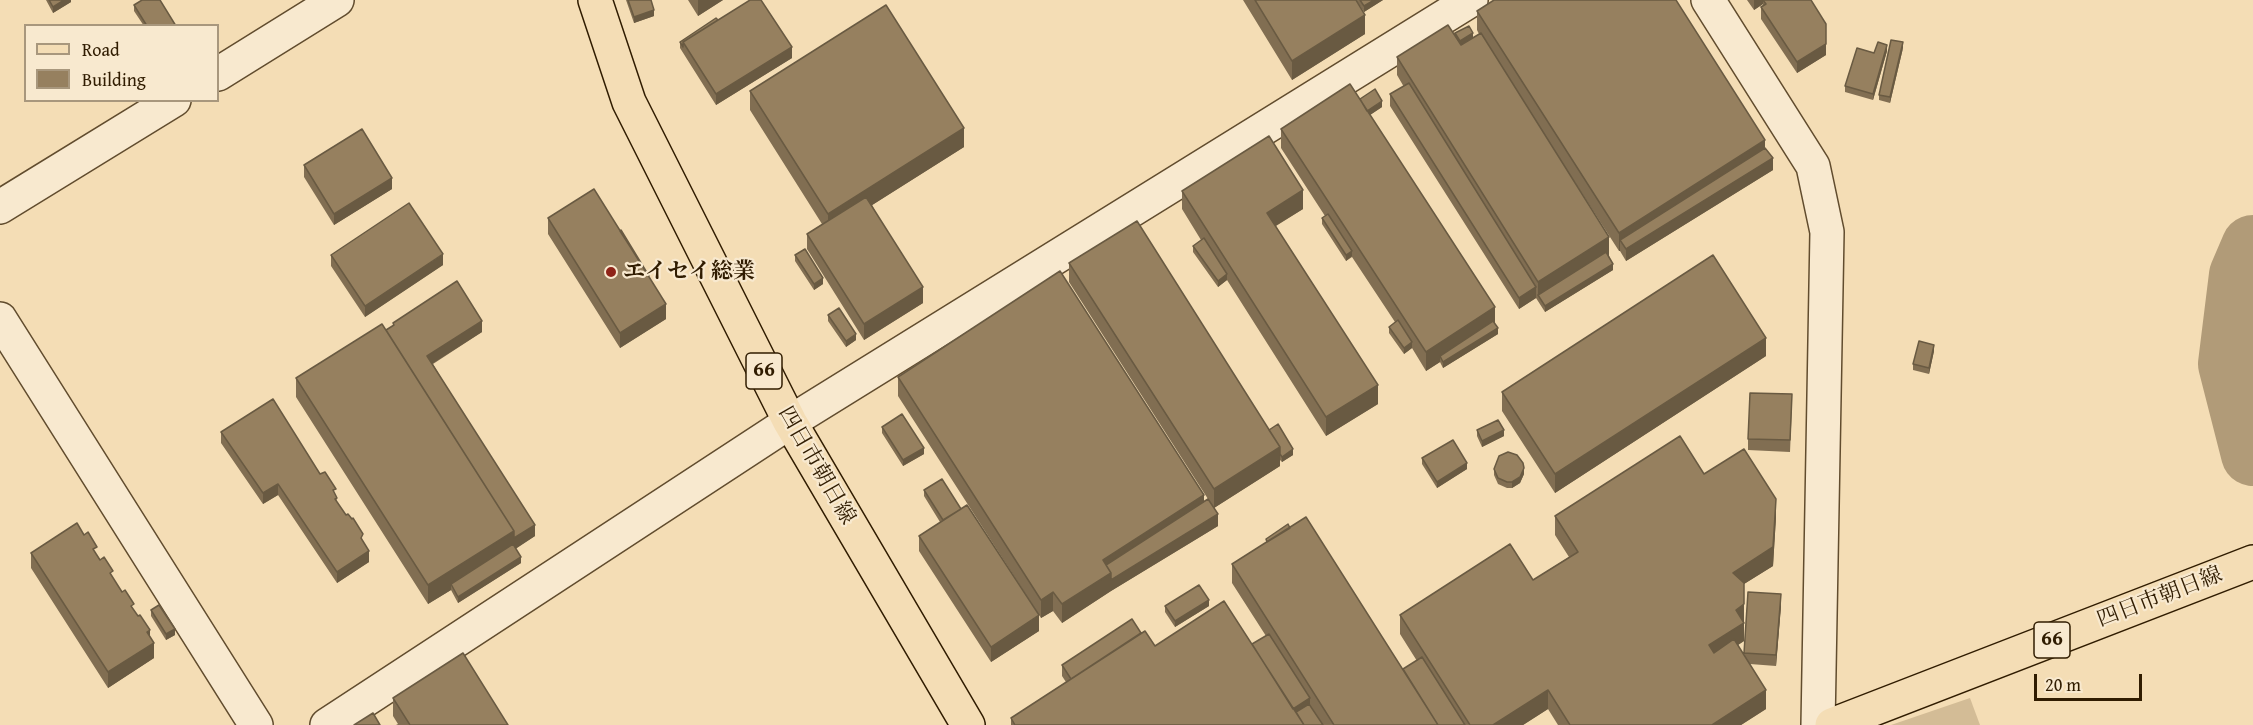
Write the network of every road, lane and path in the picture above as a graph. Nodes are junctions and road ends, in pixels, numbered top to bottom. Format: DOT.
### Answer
graph roads {
  1 [pos="337,0"];
  2 [pos="595,0"];
  3 [pos="1471,0"];
  4 [pos="1708,0"];
  5 [pos="219,73"];
  6 [pos="171,102"];
  7 [pos="0,207"];
  8 [pos="0,319"];
  9 [pos="790,422"];
  10 [pos="2253,562"];
  11 [pos="957,721"];
  12 [pos="1841,721"];
  13 [pos="256,725"];
  14 [pos="327,725"];
  15 [pos="1818,725"];
  1 -- 5 [label="street"];
  2 -- 9 [label="main road, 四日市朝日線 / 66"];
  3 -- 9 [label="street"];
  4 -- 15 [label="street"];
  6 -- 7 [label="street"];
  8 -- 13 [label="street"];
  9 -- 11 [label="main road, 四日市朝日線 / 66"];
  9 -- 14 [label="street"];
  10 -- 12 [label="main road, 四日市朝日線 / 66"];
}
